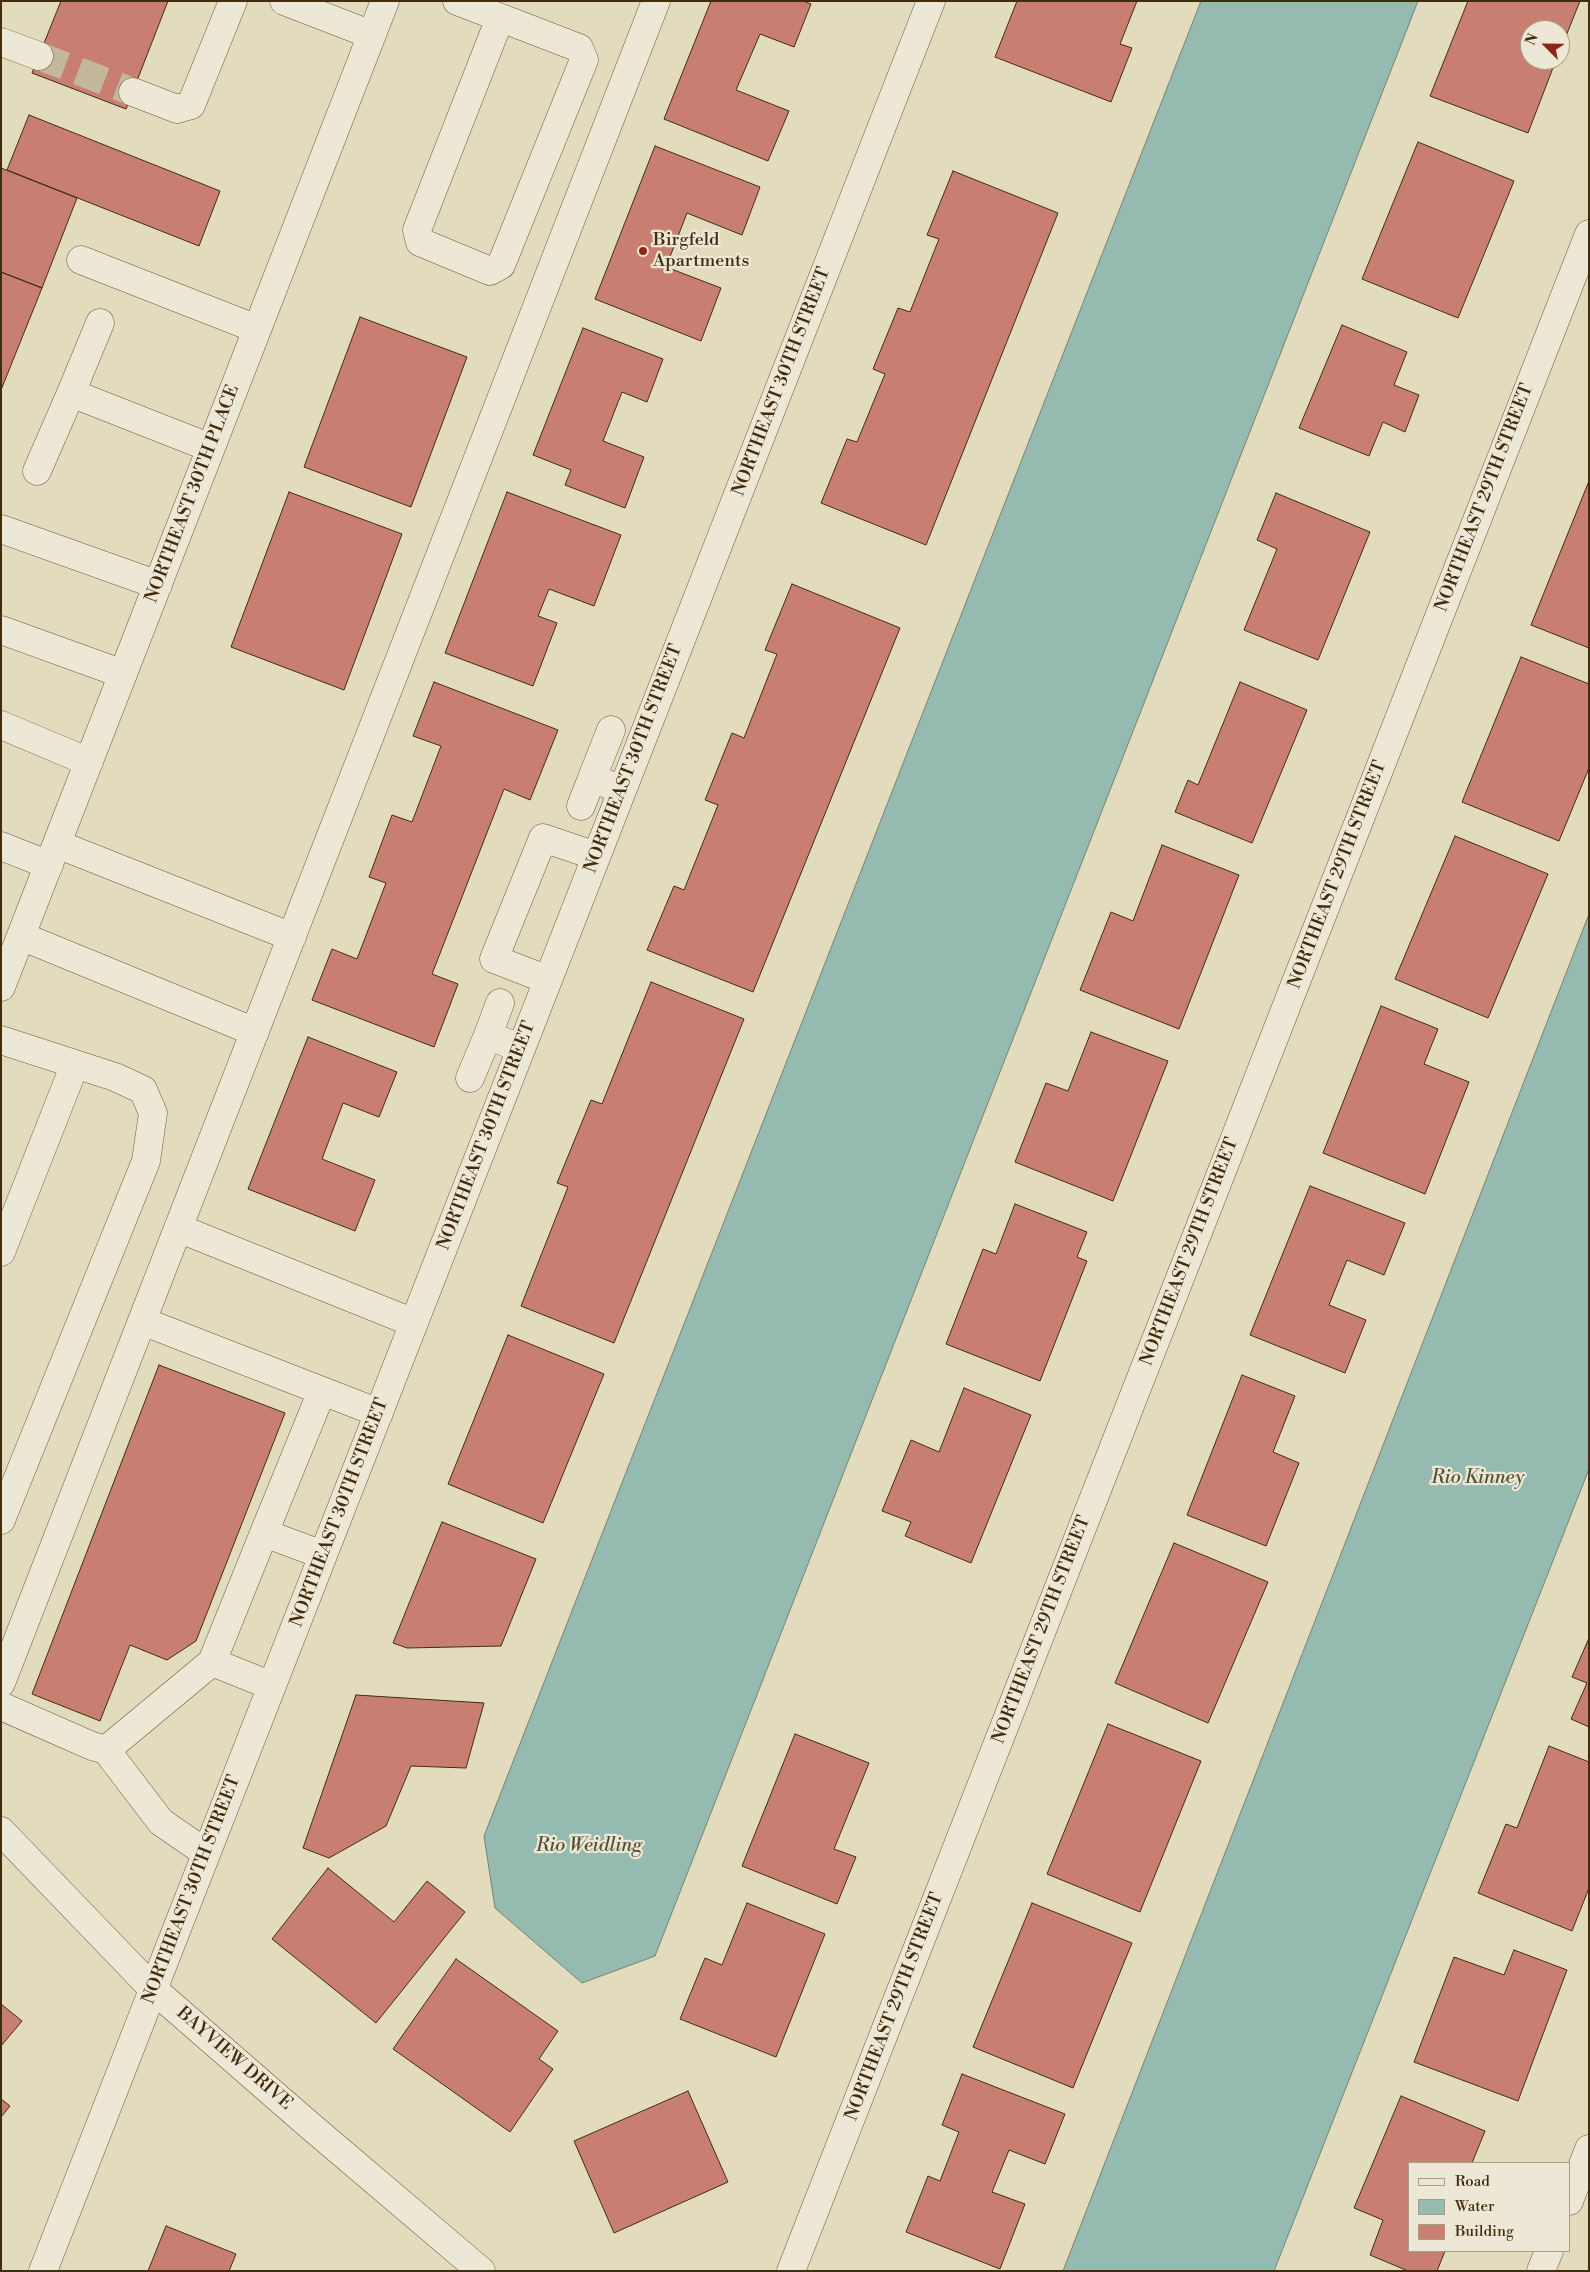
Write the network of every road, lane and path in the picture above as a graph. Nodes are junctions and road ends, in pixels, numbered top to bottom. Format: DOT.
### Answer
graph roads {
  1 [pos="233,1"];
  2 [pos="284,1"];
  3 [pos="385,1"];
  4 [pos="457,1"];
  5 [pos="656,1"];
  6 [pos="931,1"];
  7 [pos="500,18"];
  8 [pos="372,36"];
  9 [pos="1,42"];
  10 [pos="39,56"];
  11 [pos="133,92"];
  12 [pos="1589,234"];
  13 [pos="81,260"];
  14 [pos="100,323"];
  15 [pos="257,330"];
  16 [pos="71,393"];
  17 [pos="211,448"];
  18 [pos="37,471"];
  19 [pos="1,528"];
  20 [pos="158,584"];
  21 [pos="1,630"];
  22 [pos="123,674"];
  23 [pos="1,725"];
  24 [pos="611,730"];
  25 [pos="89,762"];
  26 [pos="592,778"];
  27 [pos="622,790"];
  28 [pos="581,806"];
  29 [pos="1,846"];
  30 [pos="53,855"];
  31 [pos="596,856"];
  32 [pos="21,936"];
  33 [pos="292,937"];
  34 [pos="548,980"];
  35 [pos="1,987"];
  36 [pos="500,1003"];
  37 [pos="255,1032"];
  38 [pos="488,1035"];
  39 [pos="1,1040"];
  40 [pos="521,1049"];
  41 [pos="75,1064"];
  42 [pos="470,1078"];
  43 [pos="178,1228"];
  44 [pos="1,1252"];
  45 [pos="142,1321"];
  46 [pos="414,1324"];
  47 [pos="322,1391"];
  48 [pos="379,1413"];
  49 [pos="1,1520"];
  50 [pos="264,1533"];
  51 [pos="323,1556"];
  52 [pos="212,1662"];
  53 [pos="1,1683"];
  54 [pos="272,1686"];
  55 [pos="1,1706"];
  56 [pos="106,1750"];
  57 [pos="1,1831"];
  58 [pos="206,1854"];
  59 [pos="153,1988"];
  60 [pos="1589,2149"];
  61 [pos="1570,2198"];
  62 [pos="1549,2252"];
  63 [pos="43,2271"];
  64 [pos="481,2271"];
  65 [pos="791,2271"];
  66 [pos="1541,2271"];
  1 -- 11 [label="street"];
  2 -- 8 [label="street"];
  3 -- 8 [label="street, NORTHEAST 30TH PLACE"];
  4 -- 7 [label="street"];
  5 -- 33 [label="street"];
  6 -- 27 [label="street, NORTHEAST 30TH STREET"];
  7 -- 7 [label="street"];
  8 -- 15 [label="street, NORTHEAST 30TH PLACE"];
  9 -- 10 [label="street"];
  12 -- 65 [label="street, NORTHEAST 29TH STREET"];
  13 -- 15 [label="street"];
  14 -- 16 [label="street"];
  15 -- 17 [label="street, NORTHEAST 30TH PLACE"];
  16 -- 17 [label="street"];
  16 -- 18 [label="street"];
  17 -- 20 [label="street, NORTHEAST 30TH PLACE"];
  19 -- 20 [label="street"];
  20 -- 22 [label="street, NORTHEAST 30TH PLACE"];
  21 -- 22 [label="street"];
  22 -- 25 [label="street, NORTHEAST 30TH PLACE"];
  23 -- 25 [label="street"];
  24 -- 26 [label="street"];
  25 -- 30 [label="street, NORTHEAST 30TH PLACE"];
  26 -- 27 [label="street"];
  26 -- 28 [label="street"];
  27 -- 31 [label="street, NORTHEAST 30TH STREET"];
  29 -- 30 [label="street"];
  30 -- 32 [label="street, NORTHEAST 30TH PLACE"];
  30 -- 33 [label="street"];
  31 -- 34 [label="street, NORTHEAST 30TH STREET"];
  31 -- 34 [label="street"];
  32 -- 35 [label="street, NORTHEAST 30TH PLACE"];
  32 -- 37 [label="street"];
  33 -- 37 [label="street"];
  34 -- 40 [label="street, NORTHEAST 30TH STREET"];
  36 -- 38 [label="street"];
  37 -- 43 [label="street"];
  38 -- 40 [label="street"];
  38 -- 42 [label="street"];
  39 -- 41 [label="street"];
  40 -- 46 [label="street, NORTHEAST 30TH STREET"];
  41 -- 44 [label="street"];
  41 -- 49 [label="street"];
  43 -- 45 [label="street"];
  43 -- 46 [label="street"];
  45 -- 47 [label="street"];
  45 -- 53 [label="street"];
  46 -- 48 [label="street, NORTHEAST 30TH STREET"];
  47 -- 48 [label="street"];
  47 -- 50 [label="street"];
  48 -- 51 [label="street, NORTHEAST 30TH STREET"];
  50 -- 51 [label="street"];
  50 -- 52 [label="street"];
  51 -- 54 [label="street, NORTHEAST 30TH STREET"];
  52 -- 54 [label="street"];
  52 -- 56 [label="street"];
  54 -- 58 [label="street, NORTHEAST 30TH STREET"];
  55 -- 56 [label="street"];
  56 -- 58 [label="street"];
  57 -- 59 [label="street, BAYVIEW DRIVE"];
  58 -- 59 [label="street, NORTHEAST 30TH STREET"];
  59 -- 63 [label="street, NORTHEAST 30TH STREET"];
  59 -- 64 [label="street, BAYVIEW DRIVE"];
  60 -- 61 [label="street"];
  62 -- 66 [label="street"];
}
